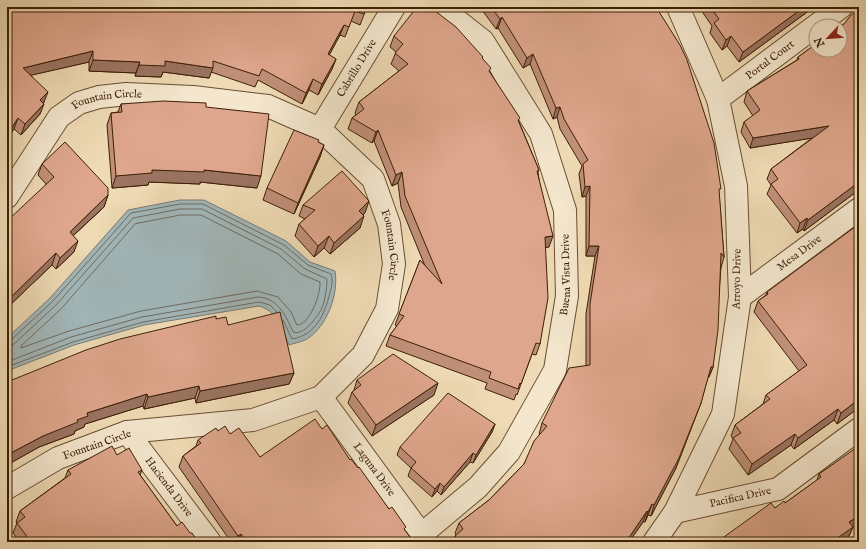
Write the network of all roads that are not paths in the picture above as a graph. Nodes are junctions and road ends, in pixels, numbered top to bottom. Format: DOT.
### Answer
graph roads {
  1 [pos="394,7"];
  2 [pos="440,7"];
  3 [pos="678,7"];
  4 [pos="841,7"];
  5 [pos="718,99"];
  6 [pos="320,129"];
  7 [pos="7,197"];
  8 [pos="859,209"];
  9 [pos="740,297"];
  10 [pos="321,398"];
  11 [pos="859,429"];
  12 [pos="127,432"];
  13 [pos="7,488"];
  14 [pos="674,512"];
  15 [pos="425,538"];
  16 [pos="210,542"];
  17 [pos="654,542"];
  1 -- 6 [label="lane, Cabrillo Drive"];
  2 -- 15 [label="lane, Buena Vista Drive"];
  3 -- 5 [label="lane, Arroyo Drive"];
  4 -- 5 [label="lane, Portal Court"];
  5 -- 9 [label="lane, Arroyo Drive"];
  6 -- 7 [label="lane, Fountain Circle"];
  6 -- 10 [label="lane, Fountain Circle"];
  8 -- 9 [label="lane, Mesa Drive"];
  9 -- 14 [label="lane, Arroyo Drive"];
  10 -- 12 [label="lane, Fountain Circle"];
  10 -- 15 [label="lane, Laguna Drive"];
  11 -- 14 [label="lane, Pacifica Drive"];
  12 -- 13 [label="lane, Fountain Circle"];
  12 -- 16 [label="lane, Hacienda Drive"];
  14 -- 17 [label="lane, Arroyo Drive"];
}
